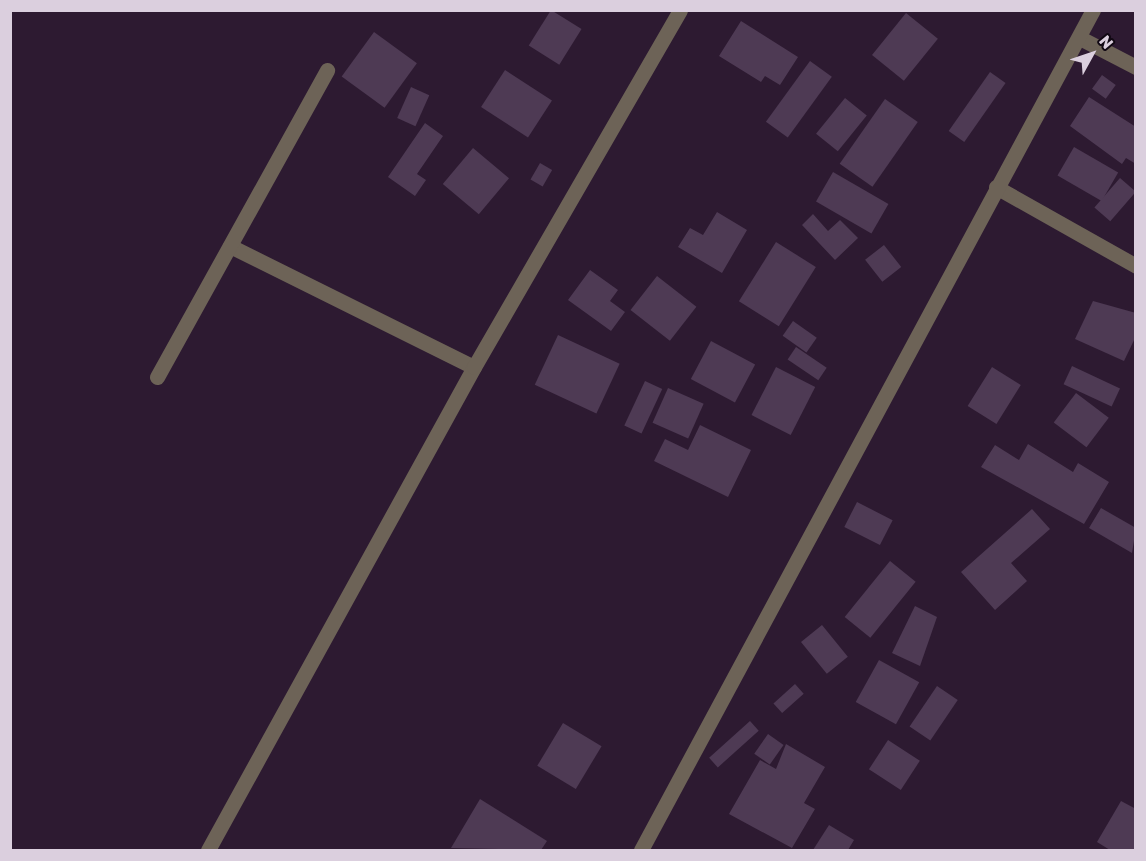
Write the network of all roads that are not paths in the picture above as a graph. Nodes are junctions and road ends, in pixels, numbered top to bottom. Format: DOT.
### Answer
graph roads {
  1 [pos="680,10"];
  2 [pos="1093,10"];
  3 [pos="1080,38"];
  4 [pos="1136,67"];
  5 [pos="327,70"];
  6 [pos="996,187"];
  7 [pos="230,246"];
  8 [pos="1136,267"];
  9 [pos="474,367"];
  10 [pos="157,377"];
  11 [pos="208,850"];
  12 [pos="641,850"];
  1 -- 9 [label="street"];
  2 -- 3 [label="street"];
  3 -- 4 [label="street"];
  3 -- 6 [label="street"];
  5 -- 7 [label="street"];
  6 -- 8 [label="street"];
  6 -- 12 [label="street"];
  7 -- 9 [label="street"];
  7 -- 10 [label="street"];
  9 -- 11 [label="street"];
}
